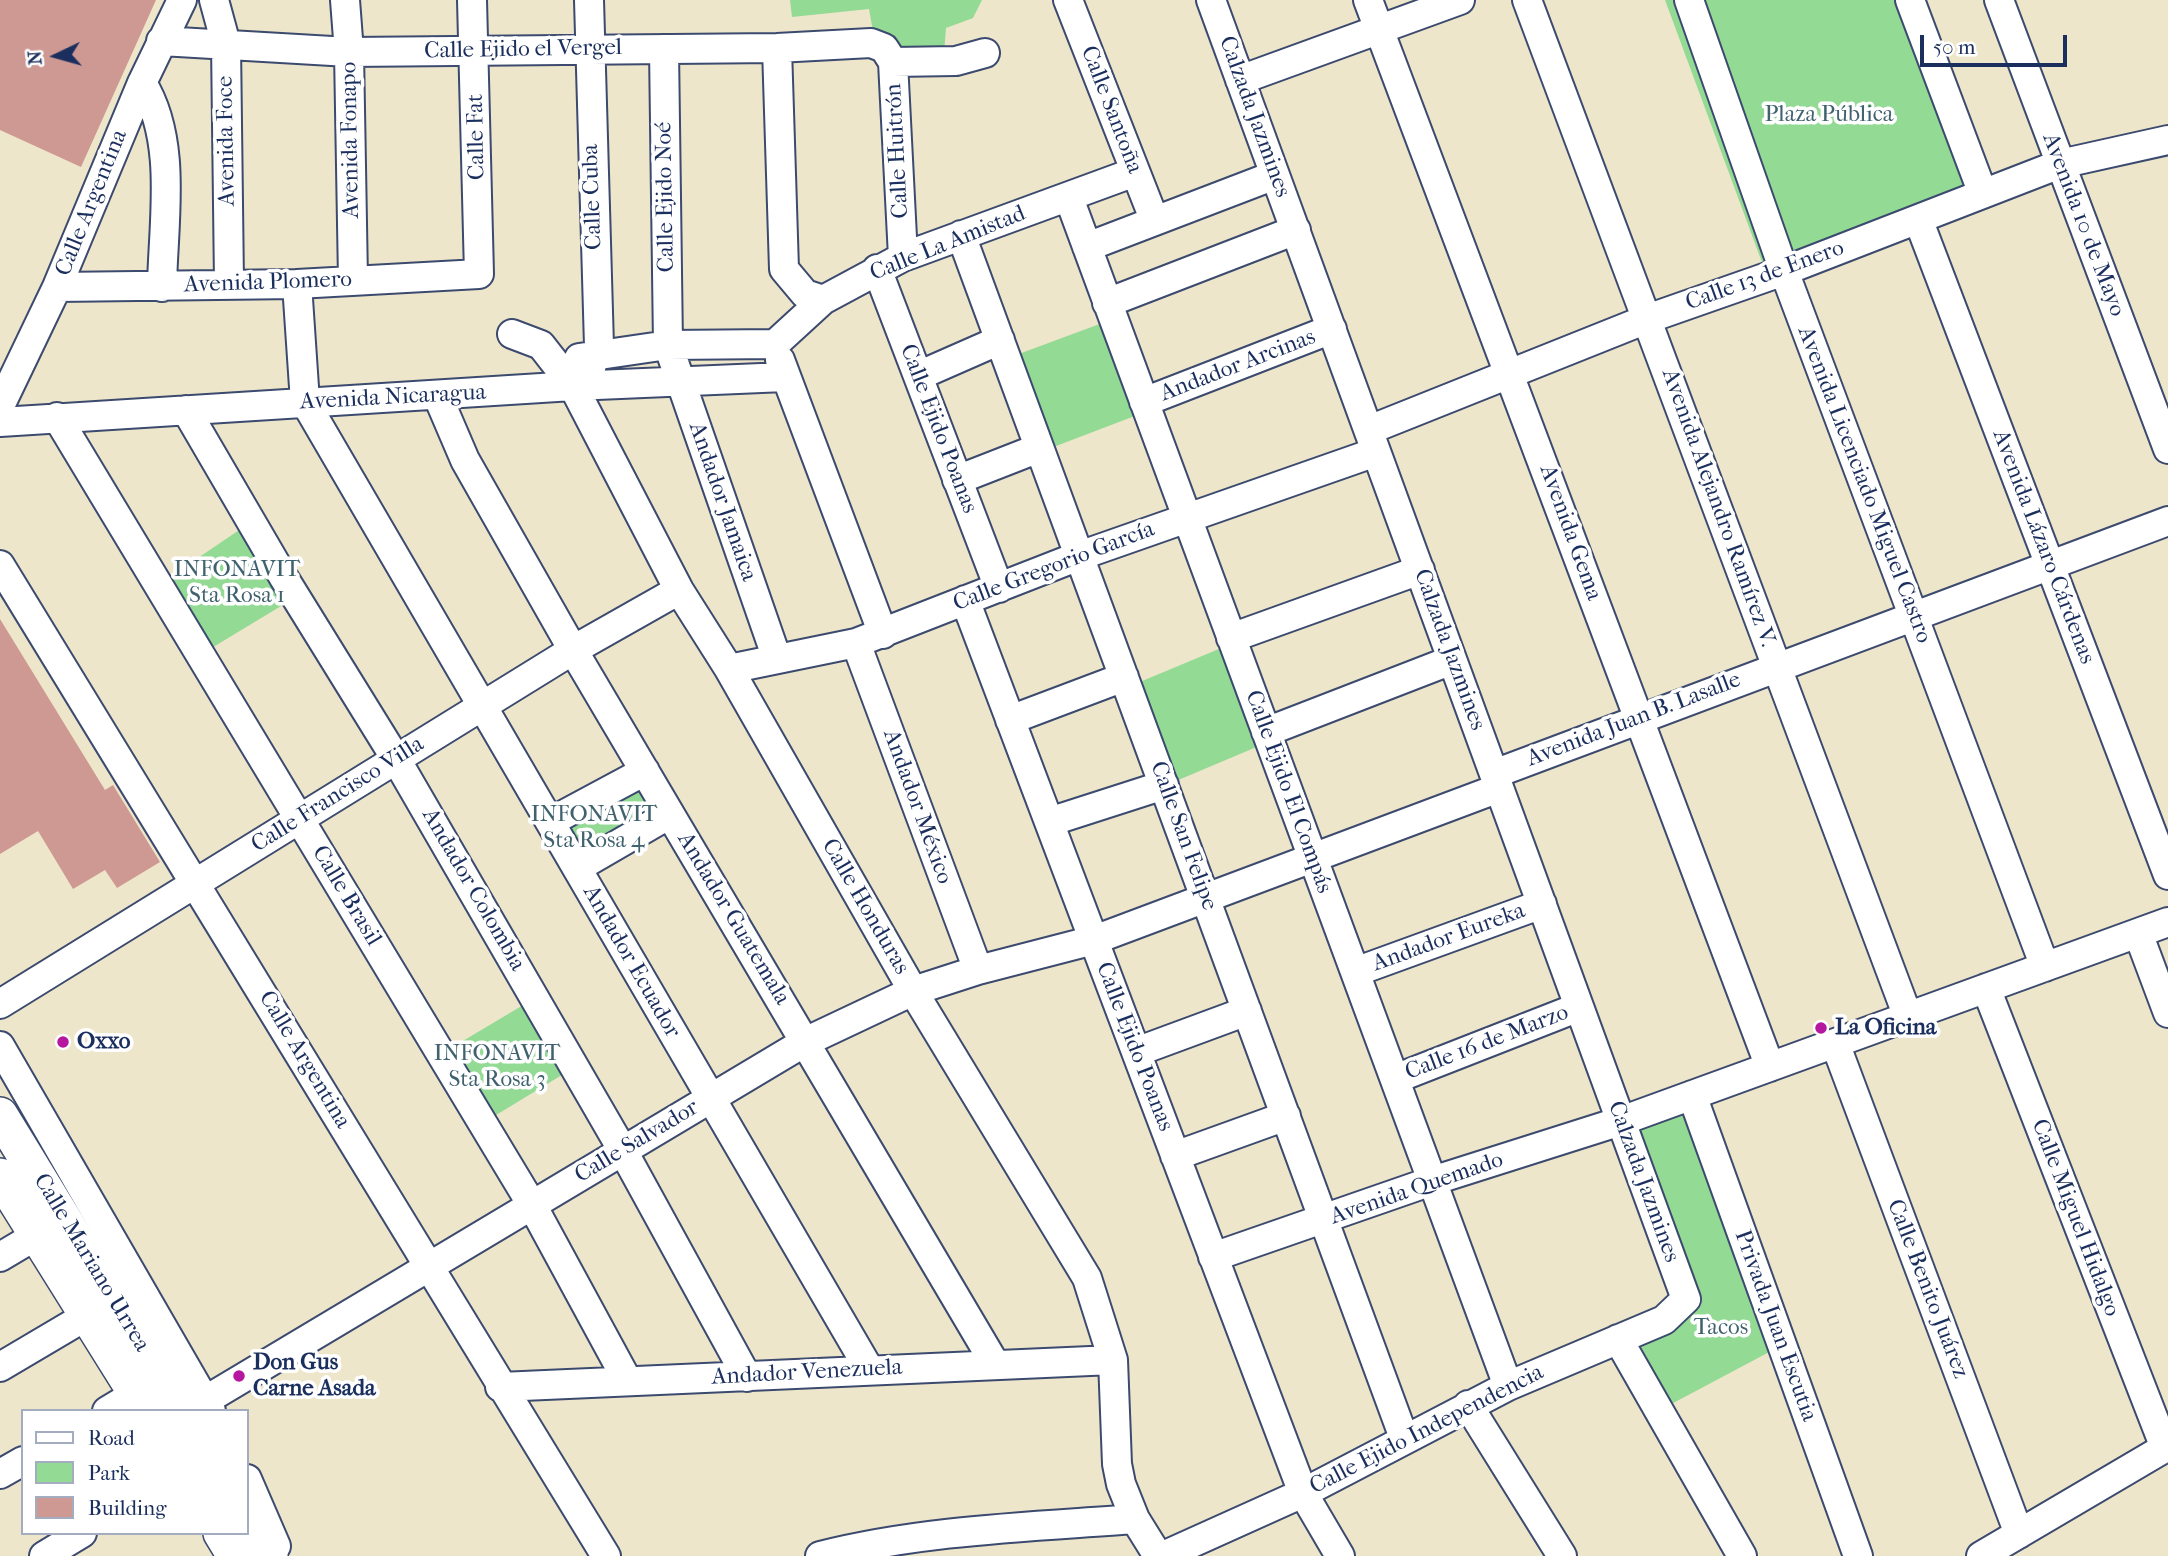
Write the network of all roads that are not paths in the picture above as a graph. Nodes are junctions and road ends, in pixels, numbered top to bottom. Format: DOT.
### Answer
graph roads {
  1 [pos="182,0"];
  2 [pos="214,0"];
  3 [pos="345,0"];
  4 [pos="472,0"];
  5 [pos="589,0"];
  6 [pos="1068,0"];
  7 [pos="1211,0"];
  8 [pos="1368,0"];
  9 [pos="1460,0"];
  10 [pos="1527,0"];
  11 [pos="1689,0"];
  12 [pos="1910,0"];
  13 [pos="1999,0"];
  14 [pos="1379,30"];
  15 [pos="161,41"];
  16 [pos="226,44"];
  17 [pos="588,47"];
  18 [pos="777,48"];
  19 [pos="664,49"];
  20 [pos="475,51"];
  21 [pos="349,52"];
  22 [pos="985,52"];
  23 [pos="889,55"];
  24 [pos="1241,80"];
  25 [pos="142,83"];
  26 [pos="2168,139"];
  27 [pos="2060,164"];
  28 [pos="1135,172"];
  29 [pos="1275,174"];
  30 [pos="1983,194"];
  31 [pos="1069,198"];
  32 [pos="1154,219"];
  33 [pos="1918,219"];
  34 [pos="1296,230"];
  35 [pos="961,235"];
  36 [pos="1087,247"];
  37 [pos="904,257"];
  38 [pos="877,269"];
  39 [pos="1784,271"];
  40 [pos="479,274"];
  41 [pos="353,280"];
  42 [pos="229,283"];
  43 [pos="297,284"];
  44 [pos="57,287"];
  45 [pos="162,287"];
  46 [pos="823,300"];
  47 [pos="1107,303"];
  48 [pos="1647,318"];
  49 [pos="1332,329"];
  50 [pos="512,334"];
  51 [pos="1000,340"];
  52 [pos="775,344"];
  53 [pos="668,345"];
  54 [pos="594,356"];
  55 [pos="555,361"];
  56 [pos="1511,375"];
  57 [pos="918,376"];
  58 [pos="785,377"];
  59 [pos="680,380"];
  60 [pos="573,386"];
  61 [pos="439,397"];
  62 [pos="305,402"];
  63 [pos="1144,402"];
  64 [pos="0,405"];
  65 [pos="186,410"];
  66 [pos="57,417"];
  67 [pos="0,422"];
  68 [pos="1372,441"];
  69 [pos="1040,448"];
  70 [pos="2168,449"];
  71 [pos="957,480"];
  72 [pos="1187,518"];
  73 [pos="2168,521"];
  74 [pos="1079,556"];
  75 [pos="0,565"];
  76 [pos="2050,567"];
  77 [pos="1420,570"];
  78 [pos="999,588"];
  79 [pos="679,590"];
  80 [pos="965,600"];
  81 [pos="1914,619"];
  82 [pos="883,634"];
  83 [pos="1231,638"];
  84 [pos="856,643"];
  85 [pos="573,650"];
  86 [pos="776,659"];
  87 [pos="1452,660"];
  88 [pos="1777,666"];
  89 [pos="729,668"];
  90 [pos="1124,677"];
  91 [pos="485,705"];
  92 [pos="1638,717"];
  93 [pos="1010,720"];
  94 [pos="1266,732"];
  95 [pos="397,759"];
  96 [pos="645,771"];
  97 [pos="1497,781"];
  98 [pos="1164,785"];
  99 [pos="670,814"];
  100 [pos="300,819"];
  101 [pos="550,822"];
  102 [pos="1049,822"];
  103 [pos="1312,858"];
  104 [pos="577,867"];
  105 [pos="2168,875"];
  106 [pos="196,883"];
  107 [pos="1206,899"];
  108 [pos="1542,904"];
  109 [pos="2168,922"];
  110 [pos="2138,933"];
  111 [pos="1094,940"];
  112 [pos="2045,967"];
  113 [pos="978,970"];
  114 [pos="1355,972"];
  115 [pos="1986,988"];
  116 [pos="913,992"];
  117 [pos="0,1004"];
  118 [pos="1579,1007"];
  119 [pos="1247,1011"];
  120 [pos="2168,1013"];
  121 [pos="1908,1017"];
  122 [pos="806,1042"];
  123 [pos="1835,1043"];
  124 [pos="0,1046"];
  125 [pos="1136,1052"];
  126 [pos="1770,1067"];
  127 [pos="1395,1079"];
  128 [pos="1692,1095"];
  129 [pos="710,1098"];
  130 [pos="0,1115"];
  131 [pos="1286,1116"];
  132 [pos="1621,1121"];
  133 [pos="623,1150"];
  134 [pos="1175,1156"];
  135 [pos="0,1176"];
  136 [pos="1433,1181"];
  137 [pos="531,1205"];
  138 [pos="1325,1221"];
  139 [pos="37,1235"];
  140 [pos="1213,1257"];
  141 [pos="0,1258"];
  142 [pos="430,1266"];
  143 [pos="1686,1299"];
  144 [pos="88,1315"];
  145 [pos="1618,1339"];
  146 [pos="1113,1360"];
  147 [pos="995,1364"];
  148 [pos="0,1367"];
  149 [pos="869,1369"];
  150 [pos="747,1377"];
  151 [pos="627,1380"];
  152 [pos="1508,1386"];
  153 [pos="500,1387"];
  154 [pos="142,1402"];
  155 [pos="1468,1405"];
  156 [pos="200,1407"];
  157 [pos="115,1409"];
  158 [pos="1405,1438"];
  159 [pos="2166,1447"];
  160 [pos="21,1462"];
  161 [pos="0,1474"];
  162 [pos="248,1481"];
  163 [pos="1303,1493"];
  164 [pos="1135,1519"];
  165 [pos="248,1520"];
  166 [pos="2019,1534"];
  167 [pos="79,1535"];
  168 [pos="947,1545"];
  169 [pos="44,1556"];
  170 [pos="270,1556"];
  171 [pos="279,1556"];
  172 [pos="606,1556"];
  173 [pos="820,1556"];
  174 [pos="1160,1556"];
  175 [pos="1340,1556"];
  176 [pos="1562,1556"];
  177 [pos="1742,1556"];
  178 [pos="1858,1556"];
  179 [pos="1982,1556"];
  1 -- 15 [label="street, Calle Argentina"];
  2 -- 16 [label="street, Avenida Foce"];
  3 -- 21 [label="street, Avenida Fonapo"];
  4 -- 20 [label="street, Calle Fat"];
  5 -- 17 [label="street, Calle Cuba"];
  6 -- 28 [label="street, Calle Santoña"];
  7 -- 24 [label="street, Calzada Jazmines"];
  8 -- 14 [label="street, Avenida Gema"];
  9 -- 14 [label="street"];
  10 -- 48 [label="street, Avenida Alejandro Ramírez V."];
  11 -- 39 [label="street, Avenida Licenciado Miguel Castro"];
  12 -- 30 [label="street"];
  13 -- 27 [label="street, Avenida 10 de Mayo"];
  14 -- 24 [label="street"];
  14 -- 56 [label="street, Avenida Gema"];
  15 -- 16 [label="street, Calle Ejido el Vergel"];
  15 -- 25 [label="street, Calle Argentina"];
  16 -- 21 [label="street, Calle Ejido el Vergel"];
  16 -- 42 [label="street, Avenida Foce"];
  17 -- 19 [label="street, Calle Ejido el Vergel"];
  17 -- 20 [label="street, Calle Ejido el Vergel"];
  17 -- 54 [label="street, Calle Cuba"];
  18 -- 19 [label="street, Calle Ejido el Vergel"];
  18 -- 23 [label="street, Calle Ejido el Vergel"];
  18 -- 46 [label="street"];
  19 -- 53 [label="street, Calle Ejido Noé"];
  20 -- 21 [label="street, Calle Ejido el Vergel"];
  20 -- 40 [label="street, Calle Fat"];
  21 -- 41 [label="street, Avenida Fonapo"];
  22 -- 23 [label="street, Calle Ejido el Vergel"];
  23 -- 37 [label="street, Calle Huitrón"];
  24 -- 29 [label="street, Calzada Jazmines"];
  25 -- 44 [label="street, Calle Argentina"];
  25 -- 45 [label="street"];
  26 -- 27 [label="street, Calle 13 de Enero"];
  27 -- 30 [label="street, Calle 13 de Enero"];
  27 -- 70 [label="street, Avenida 10 de Mayo"];
  28 -- 31 [label="street, Calle La Amistad"];
  28 -- 32 [label="street, Calle Santoña"];
  29 -- 32 [label="street"];
  29 -- 34 [label="street, Calzada Jazmines"];
  30 -- 33 [label="street, Calle 13 de Enero"];
  31 -- 35 [label="street, Calle La Amistad"];
  31 -- 36 [label="street, Calle Ejido El Compás"];
  32 -- 36 [label="street"];
  33 -- 39 [label="street, Calle 13 de Enero"];
  33 -- 76 [label="street, Avenida Lázaro Cárdenas"];
  34 -- 47 [label="street"];
  34 -- 49 [label="street, Calzada Jazmines"];
  35 -- 37 [label="street, Calle La Amistad"];
  35 -- 51 [label="street, Calle San Felipe"];
  36 -- 47 [label="street, Calle Ejido El Compás"];
  37 -- 38 [label="street, Calle La Amistad"];
  38 -- 46 [label="street, Calle La Amistad"];
  38 -- 57 [label="street, Calle Ejido Poanas"];
  39 -- 48 [label="street, Calle 13 de Enero"];
  39 -- 81 [label="street, Avenida Licenciado Miguel Castro"];
  40 -- 41 [label="street, Avenida Plomero"];
  41 -- 43 [label="street, Avenida Plomero"];
  42 -- 43 [label="street, Avenida Plomero"];
  42 -- 45 [label="street, Avenida Plomero"];
  43 -- 62 [label="street, Andador Ecuador"];
  44 -- 45 [label="street, Avenida Plomero"];
  44 -- 64 [label="street, Calle Argentina"];
  46 -- 52 [label="street, Calle La Amistad"];
  47 -- 63 [label="street, Calle Ejido El Compás"];
  48 -- 56 [label="street, Calle 13 de Enero"];
  48 -- 88 [label="street, Avenida Alejandro Ramírez V."];
  49 -- 63 [label="street, Andador Arcinas"];
  49 -- 68 [label="street, Calzada Jazmines"];
  50 -- 55 [label="street, Calle Honduras"];
  51 -- 57 [label="street"];
  51 -- 69 [label="street, Calle San Felipe"];
  52 -- 53 [label="street"];
  52 -- 58 [label="street"];
  53 -- 54 [label="street"];
  53 -- 59 [label="street, Andador Jamaica"];
  54 -- 55 [label="street"];
  54 -- 60 [label="street, Calle Cuba"];
  55 -- 60 [label="street, Calle Honduras"];
  56 -- 68 [label="street, Calle 13 de Enero"];
  56 -- 92 [label="street, Avenida Gema"];
  57 -- 71 [label="street, Calle Ejido Poanas"];
  58 -- 59 [label="street, Avenida Nicaragua"];
  58 -- 82 [label="street"];
  59 -- 60 [label="street, Avenida Nicaragua"];
  59 -- 86 [label="street, Andador Jamaica"];
  60 -- 61 [label="street, Avenida Nicaragua"];
  60 -- 79 [label="street, Calle Honduras"];
  61 -- 62 [label="street, Avenida Nicaragua"];
  61 -- 85 [label="street, Andador Guatemala"];
  62 -- 65 [label="street, Avenida Nicaragua"];
  62 -- 91 [label="street, Andador Ecuador"];
  63 -- 72 [label="street, Calle Ejido El Compás"];
  65 -- 66 [label="street, Avenida Nicaragua"];
  65 -- 95 [label="street, Andador Colombia"];
  66 -- 67 [label="street, Avenida Nicaragua"];
  66 -- 100 [label="street, Calle Brasil"];
  68 -- 72 [label="street, Calle Gregorio García"];
  68 -- 77 [label="street, Calzada Jazmines"];
  69 -- 71 [label="street"];
  69 -- 74 [label="street, Calle San Felipe"];
  71 -- 78 [label="street, Calle Ejido Poanas"];
  72 -- 74 [label="street, Calle Gregorio García"];
  72 -- 83 [label="street, Calle Ejido El Compás"];
  73 -- 76 [label="street, Avenida Juan B. Lasalle"];
  74 -- 78 [label="street, Calle Gregorio García"];
  74 -- 90 [label="street, Calle San Felipe"];
  75 -- 106 [label="street, Calle Argentina"];
  76 -- 81 [label="street, Avenida Juan B. Lasalle"];
  76 -- 105 [label="street, Avenida Lázaro Cárdenas"];
  77 -- 83 [label="street"];
  77 -- 87 [label="street, Calzada Jazmines"];
  78 -- 80 [label="street, Calle Gregorio García"];
  79 -- 85 [label="street, Calle Francisco Villa"];
  79 -- 89 [label="street, Calle Honduras"];
  80 -- 82 [label="street, Calle Gregorio García"];
  80 -- 93 [label="street, Calle Ejido Poanas"];
  81 -- 88 [label="street, Avenida Juan B. Lasalle"];
  81 -- 112 [label="street, Avenida Licenciado Miguel Castro"];
  82 -- 84 [label="street, Calle Gregorio García"];
  83 -- 94 [label="street, Calle Ejido El Compás"];
  84 -- 86 [label="street, Calle Gregorio García"];
  84 -- 113 [label="street, Andador México"];
  85 -- 91 [label="street, Calle Francisco Villa"];
  85 -- 96 [label="street, Andador Guatemala"];
  86 -- 89 [label="street, Calle Gregorio García"];
  87 -- 94 [label="street"];
  87 -- 97 [label="street, Calzada Jazmines"];
  88 -- 92 [label="street, Avenida Juan B. Lasalle"];
  88 -- 121 [label="street, Avenida Alejandro Ramírez V."];
  89 -- 116 [label="street, Calle Honduras"];
  90 -- 93 [label="street"];
  90 -- 98 [label="street, Calle San Felipe"];
  91 -- 95 [label="street, Calle Francisco Villa"];
  91 -- 101 [label="street, Andador Ecuador"];
  92 -- 97 [label="street, Avenida Juan B. Lasalle"];
  92 -- 126 [label="street, Avenida Gema"];
  93 -- 102 [label="street, Calle Ejido Poanas"];
  94 -- 103 [label="street, Calle Ejido El Compás"];
  95 -- 100 [label="street, Calle Francisco Villa"];
  95 -- 133 [label="street, Andador Colombia"];
  96 -- 99 [label="street, Andador Guatemala"];
  96 -- 101 [label="street"];
  97 -- 103 [label="street, Avenida Juan B. Lasalle"];
  97 -- 108 [label="street, Calzada Jazmines"];
  98 -- 102 [label="street"];
  98 -- 107 [label="street, Calle San Felipe"];
  99 -- 104 [label="street"];
  99 -- 122 [label="street, Andador Guatemala"];
  100 -- 106 [label="street, Calle Francisco Villa"];
  100 -- 137 [label="street, Calle Brasil"];
  101 -- 104 [label="street, Andador Ecuador"];
  102 -- 111 [label="street, Calle Ejido Poanas"];
  103 -- 107 [label="street, Calle Salvador"];
  103 -- 114 [label="street, Calle Ejido El Compás"];
  104 -- 129 [label="street, Andador Ecuador"];
  106 -- 117 [label="street, Calle Francisco Villa"];
  106 -- 142 [label="street, Calle Argentina"];
  107 -- 111 [label="street, Calle Salvador"];
  107 -- 119 [label="street, Calle San Felipe"];
  108 -- 114 [label="street, Andador Eureka"];
  108 -- 118 [label="street, Calzada Jazmines"];
  109 -- 110 [label="street, Avenida Quemado"];
  110 -- 112 [label="street, Avenida Quemado"];
  110 -- 120 [label="street"];
  111 -- 113 [label="street, Calle Salvador"];
  111 -- 125 [label="street, Calle Ejido Poanas"];
  112 -- 115 [label="street, Avenida Quemado"];
  113 -- 116 [label="street, Calle Salvador"];
  114 -- 127 [label="street, Calle Ejido El Compás"];
  115 -- 121 [label="street, Avenida Quemado"];
  115 -- 159 [label="street, Calle Miguel Hidalgo"];
  116 -- 122 [label="street, Calle Salvador"];
  116 -- 146 [label="street, Calle Honduras"];
  118 -- 127 [label="street, Calle 16 de Marzo"];
  118 -- 132 [label="street, Calzada Jazmines"];
  119 -- 125 [label="street"];
  119 -- 131 [label="street, Calle San Felipe"];
  121 -- 123 [label="street, Avenida Quemado"];
  122 -- 129 [label="street, Calle Salvador"];
  122 -- 147 [label="street, Andador Guatemala"];
  123 -- 126 [label="street, Avenida Quemado"];
  123 -- 166 [label="street, Calle Benito Juárez"];
  124 -- 156 [label="street"];
  125 -- 134 [label="street, Calle Ejido Poanas"];
  126 -- 128 [label="street, Avenida Quemado"];
  127 -- 136 [label="street, Calle Ejido El Compás"];
  128 -- 132 [label="street, Avenida Quemado"];
  128 -- 178 [label="street, Privada Juan Escutia"];
  129 -- 133 [label="street, Calle Salvador"];
  129 -- 149 [label="street, Andador Ecuador"];
  130 -- 156 [label="main road, Calle Mariano Urrea"];
  131 -- 134 [label="street"];
  131 -- 138 [label="street, Calle San Felipe"];
  132 -- 136 [label="street, Avenida Quemado"];
  132 -- 143 [label="street, Calzada Jazmines"];
  133 -- 137 [label="street, Calle Salvador"];
  133 -- 150 [label="street, Andador Colombia"];
  134 -- 140 [label="street, Calle Ejido Poanas"];
  135 -- 139 [label="main road, Calle Mariano Urrea"];
  136 -- 138 [label="street, Avenida Quemado"];
  136 -- 152 [label="street, Calle Ejido El Compás"];
  137 -- 142 [label="street, Calle Salvador"];
  137 -- 151 [label="street, Calle Brasil"];
  138 -- 140 [label="street, Avenida Quemado"];
  138 -- 158 [label="street, Calle San Felipe"];
  139 -- 141 [label="street"];
  139 -- 144 [label="main road, Calle Mariano Urrea"];
  140 -- 163 [label="street, Calle Ejido Poanas"];
  142 -- 153 [label="street, Calle Argentina"];
  142 -- 156 [label="street, Calle Salvador"];
  143 -- 145 [label="street, Calle Ejido Independencia"];
  144 -- 148 [label="street"];
  144 -- 154 [label="main road, Calle Mariano Urrea"];
  145 -- 152 [label="street, Calle Ejido Independencia"];
  145 -- 177 [label="street"];
  146 -- 147 [label="street, Andador Venezuela"];
  146 -- 164 [label="street, Calle Honduras"];
  147 -- 149 [label="street, Andador Venezuela"];
  149 -- 150 [label="street, Andador Venezuela"];
  150 -- 151 [label="street, Andador Venezuela"];
  151 -- 153 [label="street, Andador Venezuela"];
  152 -- 155 [label="street, Calle Ejido Independencia"];
  153 -- 172 [label="street, Calle Argentina"];
  154 -- 157 [label="street"];
  155 -- 158 [label="street, Calle Ejido Independencia"];
  155 -- 176 [label="street"];
  158 -- 163 [label="street, Calle Ejido Independencia"];
  159 -- 166 [label="street"];
  160 -- 161 [label="street"];
  162 -- 171 [label="street"];
  163 -- 174 [label="street, Calle Ejido Independencia"];
  163 -- 175 [label="street, Calle Ejido Poanas"];
  164 -- 168 [label="street"];
  164 -- 174 [label="street, Calle Honduras"];
  165 -- 170 [label="main road"];
  166 -- 179 [label="street"];
  167 -- 169 [label="street"];
  168 -- 173 [label="street"];
}
